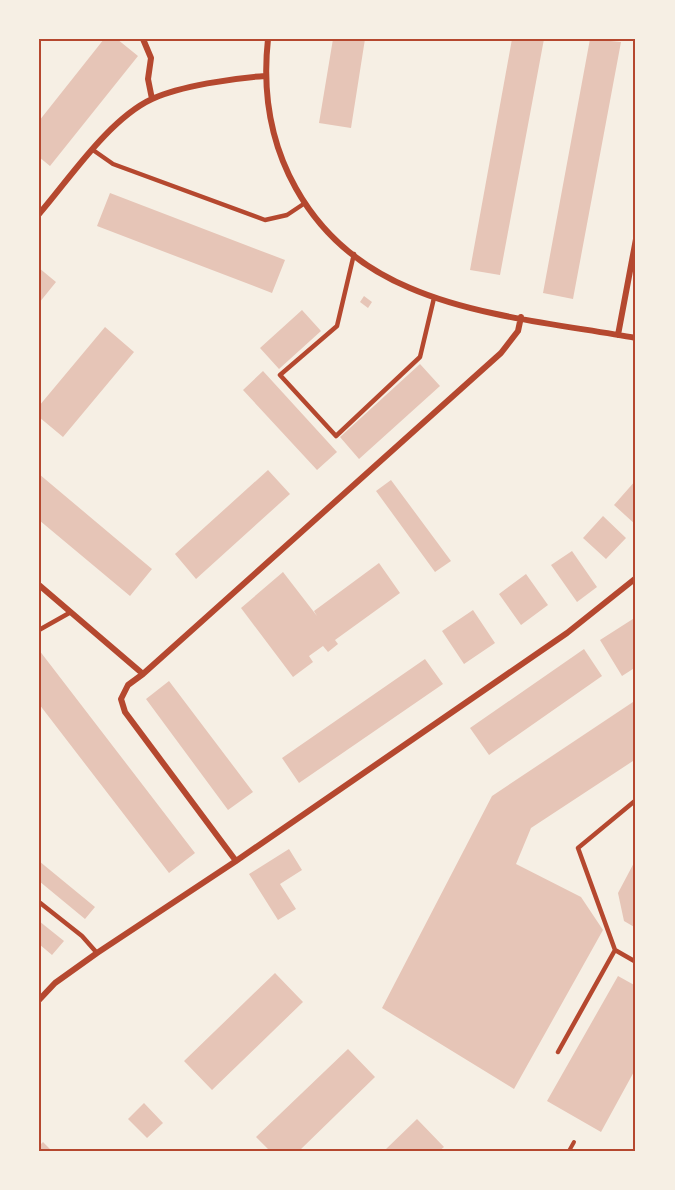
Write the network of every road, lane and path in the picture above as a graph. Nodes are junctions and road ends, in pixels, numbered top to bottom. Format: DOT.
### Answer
graph roads {
  1 [pos="143,39"];
  2 [pos="268,39"];
  3 [pos="265,76"];
  4 [pos="152,99"];
  5 [pos="93,150"];
  6 [pos="305,203"];
  7 [pos="39,214"];
  8 [pos="636,239"];
  9 [pos="354,254"];
  10 [pos="434,298"];
  11 [pos="521,317"];
  12 [pos="618,335"];
  13 [pos="636,339"];
  14 [pos="635,580"];
  15 [pos="39,585"];
  16 [pos="71,612"];
  17 [pos="39,630"];
  18 [pos="143,674"];
  19 [pos="636,800"];
  20 [pos="236,861"];
  21 [pos="39,902"];
  22 [pos="615,950"];
  23 [pos="97,953"];
  24 [pos="636,962"];
  25 [pos="39,1000"];
  26 [pos="558,1053"];
  27 [pos="574,1142"];
  28 [pos="569,1151"];
  1 -- 4 [label="street"];
  2 -- 3 [label="street"];
  3 -- 4 [label="street"];
  3 -- 6 [label="street"];
  4 -- 5 [label="street"];
  5 -- 6 [label="lane"];
  5 -- 7 [label="street"];
  6 -- 9 [label="street"];
  8 -- 12 [label="street"];
  9 -- 10 [label="street"];
  9 -- 10 [label="lane"];
  10 -- 11 [label="street"];
  11 -- 12 [label="street"];
  11 -- 18 [label="street"];
  12 -- 13 [label="street"];
  14 -- 20 [label="street"];
  15 -- 16 [label="street"];
  16 -- 17 [label="lane"];
  16 -- 18 [label="street"];
  18 -- 20 [label="street"];
  19 -- 22 [label="lane"];
  20 -- 23 [label="street"];
  21 -- 23 [label="lane"];
  22 -- 24 [label="lane"];
  22 -- 26 [label="lane"];
  23 -- 25 [label="street"];
  27 -- 28 [label="path"];
}
